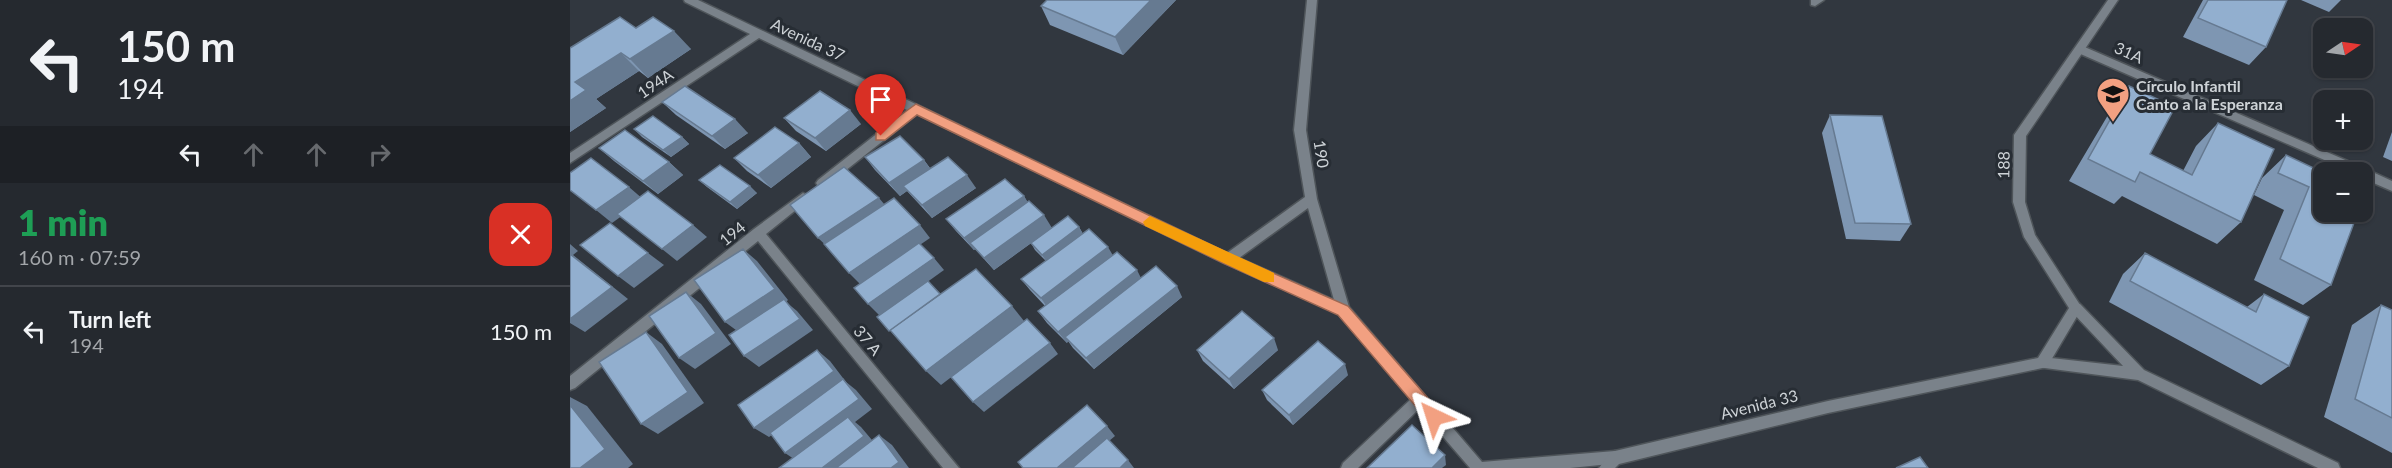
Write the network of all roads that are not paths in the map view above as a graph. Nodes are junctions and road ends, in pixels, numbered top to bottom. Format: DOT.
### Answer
graph roads {
  1 [pos="689,0"];
  2 [pos="1312,0"];
  3 [pos="2113,0"];
  4 [pos="758,34"];
  5 [pos="2080,49"];
  6 [pos="916,109"];
  7 [pos="570,159"];
  8 [pos="2337,162"];
  9 [pos="2373,178"];
  10 [pos="2392,186"];
  11 [pos="1311,199"];
  12 [pos="758,233"];
  13 [pos="1227,259"];
  14 [pos="2076,308"];
  15 [pos="1343,310"];
  16 [pos="2042,363"];
  17 [pos="2139,374"];
  18 [pos="570,384"];
  19 [pos="1419,400"];
  20 [pos="1610,463"];
  21 [pos="952,468"];
  22 [pos="1348,468"];
  23 [pos="1481,468"];
  24 [pos="2333,468"];
  1 -- 4 [label="street, Avenida 37"];
  2 -- 11 [label="street, 190"];
  3 -- 5 [label="street, 188"];
  4 -- 6 [label="street, Avenida 37"];
  4 -- 7 [label="street, 194A"];
  5 -- 8 [label="street, 31A"];
  5 -- 14 [label="street, 188"];
  6 -- 12 [label="street, 194"];
  6 -- 13 [label="street, Avenida 37"];
  9 -- 10 [label="street, 31A"];
  11 -- 13 [label="street"];
  11 -- 15 [label="street, 190"];
  12 -- 18 [label="street, 194"];
  12 -- 21 [label="street, 37 A"];
  13 -- 15 [label="street, Avenida 37"];
  14 -- 16 [label="street"];
  14 -- 17 [label="street, Avenida 33"];
  15 -- 19 [label="street, Avenida 37"];
  16 -- 17 [label="street, Avenida 33"];
  16 -- 20 [label="street, Avenida 33"];
  17 -- 24 [label="street, Avenida 33"];
  19 -- 22 [label="street"];
  19 -- 23 [label="street, Avenida 37"];
  20 -- 23 [label="street, Avenida 33"];
}
